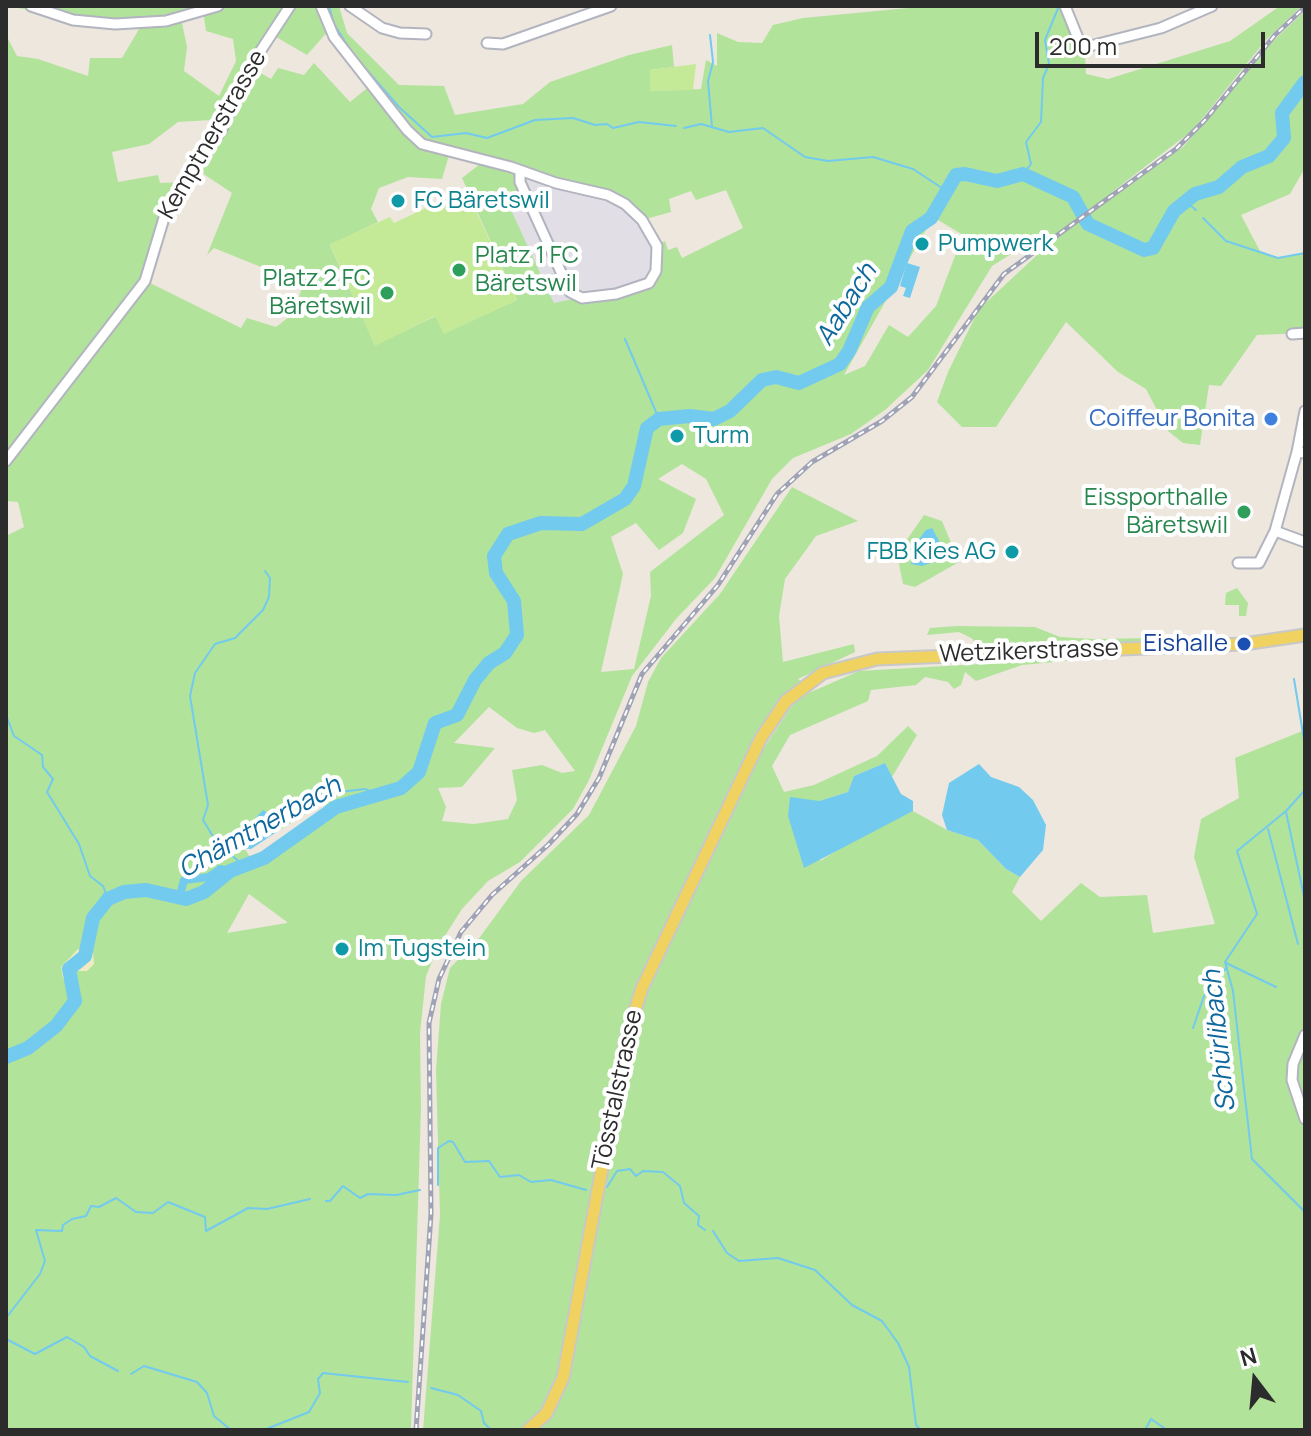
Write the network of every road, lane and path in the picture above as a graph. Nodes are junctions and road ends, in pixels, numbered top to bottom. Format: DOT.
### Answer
graph roads {
  1 [pos="31,6"];
  2 [pos="218,6"];
  3 [pos="290,6"];
  4 [pos="321,6"];
  5 [pos="350,6"];
  6 [pos="611,6"];
  7 [pos="1065,6"];
  8 [pos="1212,6"];
  9 [pos="426,34"];
  10 [pos="487,43"];
  11 [pos="520,171"];
  12 [pos="1305,333"];
  13 [pos="1292,334"];
  14 [pos="1305,411"];
  15 [pos="1301,453"];
  16 [pos="6,461"];
  17 [pos="1275,531"];
  18 [pos="1305,542"];
  19 [pos="1238,563"];
  20 [pos="1305,635"];
  21 [pos="772,718"];
  22 [pos="1305,1035"];
  23 [pos="1305,1119"];
  24 [pos="528,1430"];
  1 -- 2 [label="street"];
  3 -- 16 [label="street, Kemptnerstrasse"];
  4 -- 11 [label="street"];
  5 -- 9 [label="street"];
  6 -- 10 [label="street"];
  7 -- 8 [label="street"];
  11 -- 11 [label="street"];
  12 -- 13 [label="street"];
  14 -- 15 [label="street"];
  15 -- 17 [label="street"];
  17 -- 18 [label="street"];
  17 -- 19 [label="street"];
  20 -- 21 [label="main road, Wetzikerstrasse"];
  21 -- 24 [label="main road, Tösstalstrasse"];
  22 -- 23 [label="street"];
}
